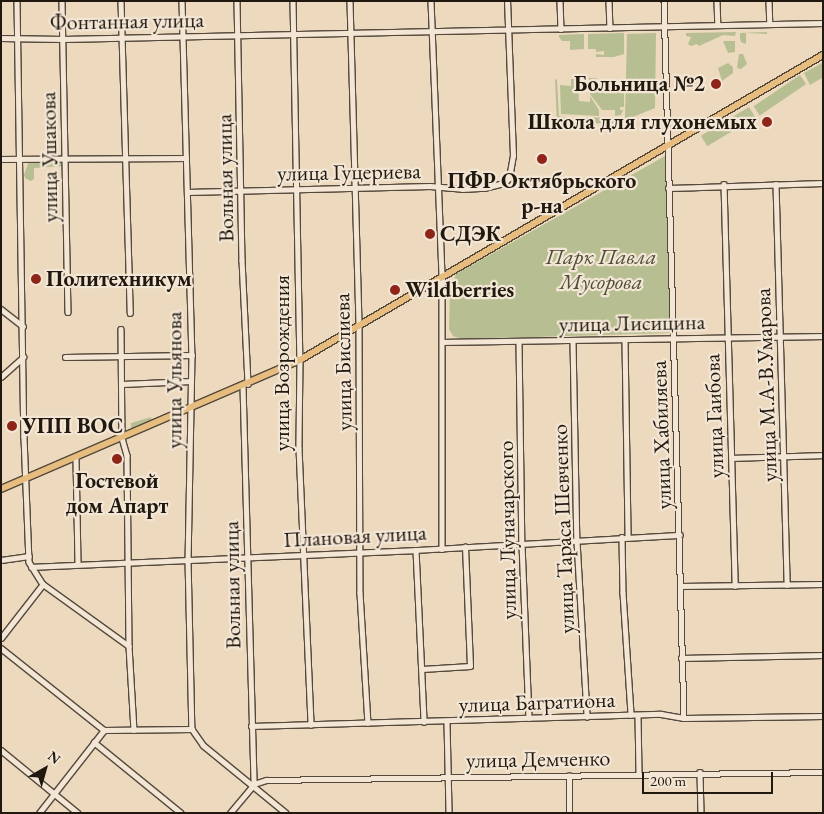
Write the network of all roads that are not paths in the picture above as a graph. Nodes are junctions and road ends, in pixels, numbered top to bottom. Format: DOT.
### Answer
graph roads {
  1 [pos="17,1"];
  2 [pos="62,1"];
  3 [pos="122,1"];
  4 [pos="182,1"];
  5 [pos="237,1"];
  6 [pos="293,1"];
  7 [pos="350,1"];
  8 [pos="431,1"];
  9 [pos="508,1"];
  10 [pos="560,1"];
  11 [pos="609,1"];
  12 [pos="664,1"];
  13 [pos="717,1"];
  14 [pos="769,1"];
  15 [pos="823,23"];
  16 [pos="770,24"];
  17 [pos="718,25"];
  18 [pos="665,27"];
  19 [pos="610,28"];
  20 [pos="508,29"];
  21 [pos="561,29"];
  22 [pos="432,31"];
  23 [pos="350,32"];
  24 [pos="294,34"];
  25 [pos="238,35"];
  26 [pos="183,36"];
  27 [pos="123,37"];
  28 [pos="1,38"];
  29 [pos="18,38"];
  30 [pos="63,39"];
  31 [pos="823,55"];
  32 [pos="667,147"];
  33 [pos="186,158"];
  34 [pos="1,159"];
  35 [pos="20,159"];
  36 [pos="66,159"];
  37 [pos="125,159"];
  38 [pos="823,182"];
  39 [pos="724,184"];
  40 [pos="776,184"];
  41 [pos="439,188"];
  42 [pos="668,188"];
  43 [pos="296,189"];
  44 [pos="356,189"];
  45 [pos="186,192"];
  46 [pos="242,192"];
  47 [pos="442,279"];
  48 [pos="1,309"];
  49 [pos="68,312"];
  50 [pos="130,312"];
  51 [pos="23,326"];
  52 [pos="359,326"];
  53 [pos="121,329"];
  54 [pos="823,336"];
  55 [pos="780,337"];
  56 [pos="728,338"];
  57 [pos="625,340"];
  58 [pos="674,340"];
  59 [pos="520,341"];
  60 [pos="573,341"];
  61 [pos="442,342"];
  62 [pos="192,355"];
  63 [pos="24,357"];
  64 [pos="65,357"];
  65 [pos="121,357"];
  66 [pos="300,360"];
  67 [pos="1,377"];
  68 [pos="191,381"];
  69 [pos="122,384"];
  70 [pos="245,385"];
  71 [pos="191,409"];
  72 [pos="122,438"];
  73 [pos="784,455"];
  74 [pos="823,455"];
  75 [pos="76,458"];
  76 [pos="732,458"];
  77 [pos="26,479"];
  78 [pos="1,489"];
  79 [pos="680,535"];
  80 [pos="628,536"];
  81 [pos="622,537"];
  82 [pos="578,541"];
  83 [pos="522,544"];
  84 [pos="465,547"];
  85 [pos="442,549"];
  86 [pos="416,550"];
  87 [pos="360,553"];
  88 [pos="302,555"];
  89 [pos="29,556"];
  90 [pos="247,557"];
  91 [pos="188,559"];
  92 [pos="1,560"];
  93 [pos="127,562"];
  94 [pos="78,564"];
  95 [pos="31,568"];
  96 [pos="43,584"];
  97 [pos="823,584"];
  98 [pos="787,585"];
  99 [pos="681,586"];
  100 [pos="735,586"];
  101 [pos="1,638"];
  102 [pos="129,646"];
  103 [pos="1,648"];
  104 [pos="823,655"];
  105 [pos="681,658"];
  106 [pos="422,669"];
  107 [pos="638,715"];
  108 [pos="631,716"];
  109 [pos="823,716"];
  110 [pos="587,717"];
  111 [pos="528,718"];
  112 [pos="684,718"];
  113 [pos="424,722"];
  114 [pos="447,722"];
  115 [pos="368,723"];
  116 [pos="311,725"];
  117 [pos="252,726"];
  118 [pos="192,729"];
  119 [pos="104,730"];
  120 [pos="134,730"];
  121 [pos="94,742"];
  122 [pos="1,750"];
  123 [pos="700,772"];
  124 [pos="823,772"];
  125 [pos="639,773"];
  126 [pos="569,776"];
  127 [pos="448,777"];
  128 [pos="253,785"];
  129 [pos="54,793"];
  130 [pos="39,813"];
  131 [pos="78,813"];
  132 [pos="181,813"];
  133 [pos="230,813"];
  134 [pos="286,813"];
  135 [pos="449,813"];
  136 [pos="569,813"];
  137 [pos="701,813"];
  1 -- 29 [label="street"];
  2 -- 30 [label="street, улица Ушакова"];
  3 -- 27 [label="street"];
  4 -- 26 [label="street, улица Ульянова"];
  5 -- 25 [label="street, Вольная улица"];
  6 -- 24 [label="street, улица Возрождения"];
  7 -- 23 [label="street, улица Бислиева"];
  8 -- 22 [label="street"];
  9 -- 20 [label="street"];
  10 -- 21 [label="street"];
  11 -- 19 [label="street"];
  12 -- 18 [label="street, улица Хабиляева"];
  13 -- 17 [label="street"];
  14 -- 16 [label="street"];
  15 -- 16 [label="street, Фонтанная улица"];
  16 -- 17 [label="street, Фонтанная улица"];
  17 -- 18 [label="street, Фонтанная улица"];
  18 -- 19 [label="street, Фонтанная улица"];
  18 -- 32 [label="street, улица Хабиляева"];
  19 -- 21 [label="street, Фонтанная улица"];
  20 -- 21 [label="street, Фонтанная улица"];
  20 -- 22 [label="street, Фонтанная улица"];
  20 -- 41 [label="street, улица Гуцериева"];
  22 -- 23 [label="street, Фонтанная улица"];
  22 -- 41 [label="street"];
  23 -- 24 [label="street, Фонтанная улица"];
  23 -- 44 [label="street, улица Бислиева"];
  24 -- 25 [label="street, Фонтанная улица"];
  24 -- 43 [label="street, улица Возрождения"];
  25 -- 26 [label="street, Фонтанная улица"];
  25 -- 46 [label="street, Вольная улица"];
  26 -- 27 [label="street, Фонтанная улица"];
  26 -- 33 [label="street, улица Ульянова"];
  27 -- 30 [label="street, Фонтанная улица"];
  27 -- 37 [label="street"];
  28 -- 29 [label="street, Фонтанная улица"];
  29 -- 30 [label="street, Фонтанная улица"];
  29 -- 35 [label="street"];
  30 -- 36 [label="street, улица Ушакова"];
  31 -- 32 [label="main road"];
  32 -- 42 [label="street, улица Хабиляева"];
  32 -- 47 [label="main road"];
  33 -- 37 [label="street"];
  33 -- 45 [label="street, улица Ульянова"];
  34 -- 35 [label="street"];
  35 -- 36 [label="street"];
  35 -- 51 [label="street"];
  36 -- 37 [label="street"];
  36 -- 49 [label="street, улица Ушакова"];
  37 -- 50 [label="street"];
  38 -- 40 [label="street"];
  39 -- 40 [label="street"];
  39 -- 42 [label="street"];
  39 -- 56 [label="street, улица Гаибова"];
  40 -- 55 [label="street, улица М.А-В.Умарова"];
  41 -- 44 [label="street, улица Гуцериева"];
  41 -- 47 [label="street"];
  42 -- 58 [label="street, улица Хабиляева"];
  43 -- 44 [label="street, улица Гуцериева"];
  43 -- 46 [label="street, улица Гуцериева"];
  43 -- 66 [label="street, улица Возрождения"];
  44 -- 52 [label="street, улица Бислиева"];
  45 -- 46 [label="street, улица Гуцериева"];
  45 -- 62 [label="street, улица Ульянова"];
  46 -- 70 [label="street, Вольная улица"];
  47 -- 52 [label="main road"];
  47 -- 61 [label="street"];
  48 -- 51 [label="street"];
  51 -- 63 [label="street"];
  52 -- 66 [label="main road"];
  52 -- 87 [label="street, улица Бислиева"];
  53 -- 65 [label="street"];
  54 -- 55 [label="street, улица Лисицина"];
  55 -- 56 [label="street, улица Лисицина"];
  55 -- 73 [label="street, улица М.А-В.Умарова"];
  56 -- 58 [label="street, улица Лисицина"];
  56 -- 76 [label="street, улица Гаибова"];
  57 -- 58 [label="street, улица Лисицина"];
  57 -- 60 [label="street, улица Лисицина"];
  57 -- 80 [label="street"];
  58 -- 79 [label="street, улица Хабиляева"];
  59 -- 60 [label="street, улица Лисицина"];
  59 -- 61 [label="street, улица Лисицина"];
  59 -- 83 [label="street, улица Луначарского"];
  60 -- 82 [label="street, улица Тараса Шевченко"];
  61 -- 85 [label="street"];
  62 -- 65 [label="street"];
  62 -- 68 [label="street, улица Ульянова"];
  63 -- 67 [label="street"];
  63 -- 77 [label="street"];
  64 -- 65 [label="street"];
  65 -- 69 [label="street"];
  66 -- 70 [label="main road"];
  66 -- 88 [label="street, улица Возрождения"];
  68 -- 69 [label="street"];
  68 -- 71 [label="street, улица Ульянова"];
  69 -- 72 [label="street"];
  70 -- 71 [label="main road"];
  70 -- 90 [label="street, Вольная улица"];
  71 -- 72 [label="main road"];
  71 -- 91 [label="street, улица Ульянова"];
  72 -- 75 [label="main road"];
  72 -- 93 [label="street"];
  73 -- 74 [label="street"];
  73 -- 76 [label="street"];
  73 -- 98 [label="street, улица М.А-В.Умарова"];
  75 -- 77 [label="main road"];
  75 -- 94 [label="street"];
  76 -- 100 [label="street, улица Гаибова"];
  77 -- 78 [label="main road"];
  77 -- 89 [label="street"];
  79 -- 80 [label="street, Плановая улица"];
  79 -- 99 [label="street, улица Хабиляева"];
  80 -- 81 [label="street, Плановая улица"];
  81 -- 82 [label="street, Плановая улица"];
  81 -- 108 [label="street"];
  82 -- 83 [label="street, Плановая улица"];
  82 -- 110 [label="street, улица Тараса Шевченко"];
  83 -- 84 [label="street, Плановая улица"];
  83 -- 111 [label="street, улица Луначарского"];
  84 -- 85 [label="street, Плановая улица"];
  84 -- 106 [label="street"];
  85 -- 86 [label="street, Плановая улица"];
  86 -- 87 [label="street, Плановая улица"];
  86 -- 106 [label="street"];
  87 -- 88 [label="street, Плановая улица"];
  87 -- 115 [label="street, улица Бислиева"];
  88 -- 90 [label="street, Плановая улица"];
  88 -- 116 [label="street, улица Возрождения"];
  89 -- 92 [label="street"];
  89 -- 95 [label="street"];
  90 -- 91 [label="street, Плановая улица"];
  90 -- 117 [label="street, Вольная улица"];
  91 -- 93 [label="street, Плановая улица"];
  91 -- 118 [label="street, улица Ульянова"];
  93 -- 94 [label="street, Плановая улица"];
  93 -- 102 [label="street"];
  94 -- 95 [label="street, Плановая улица"];
  95 -- 96 [label="street"];
  96 -- 101 [label="street"];
  96 -- 102 [label="street"];
  97 -- 98 [label="street"];
  98 -- 100 [label="street"];
  99 -- 100 [label="street"];
  99 -- 105 [label="street, улица Хабиляева"];
  102 -- 120 [label="street"];
  103 -- 119 [label="street"];
  104 -- 105 [label="street"];
  105 -- 112 [label="street, улица Хабиляева"];
  106 -- 113 [label="street"];
  107 -- 108 [label="street, улица Багратиона"];
  107 -- 112 [label="street, улица Багратиона"];
  107 -- 125 [label="street"];
  108 -- 110 [label="street, улица Багратиона"];
  109 -- 112 [label="street, улица Багратиона"];
  110 -- 111 [label="street, улица Багратиона"];
  111 -- 114 [label="street, улица Багратиона"];
  113 -- 114 [label="street, улица Багратиона"];
  113 -- 115 [label="street, улица Багратиона"];
  114 -- 127 [label="street"];
  115 -- 116 [label="street, улица Багратиона"];
  116 -- 117 [label="street, улица Багратиона"];
  117 -- 128 [label="street, Вольная улица"];
  118 -- 120 [label="street"];
  118 -- 128 [label="street"];
  119 -- 120 [label="street"];
  119 -- 121 [label="street"];
  121 -- 129 [label="street"];
  121 -- 132 [label="street"];
  122 -- 129 [label="street"];
  123 -- 124 [label="street, улица Демченко"];
  123 -- 125 [label="street, улица Демченко"];
  123 -- 137 [label="street"];
  125 -- 126 [label="street, улица Демченко"];
  126 -- 127 [label="street, улица Демченко"];
  126 -- 136 [label="street"];
  127 -- 128 [label="street, улица Демченко"];
  127 -- 135 [label="street"];
  128 -- 133 [label="street"];
  128 -- 134 [label="street"];
  129 -- 130 [label="street"];
  129 -- 131 [label="street"];
}
